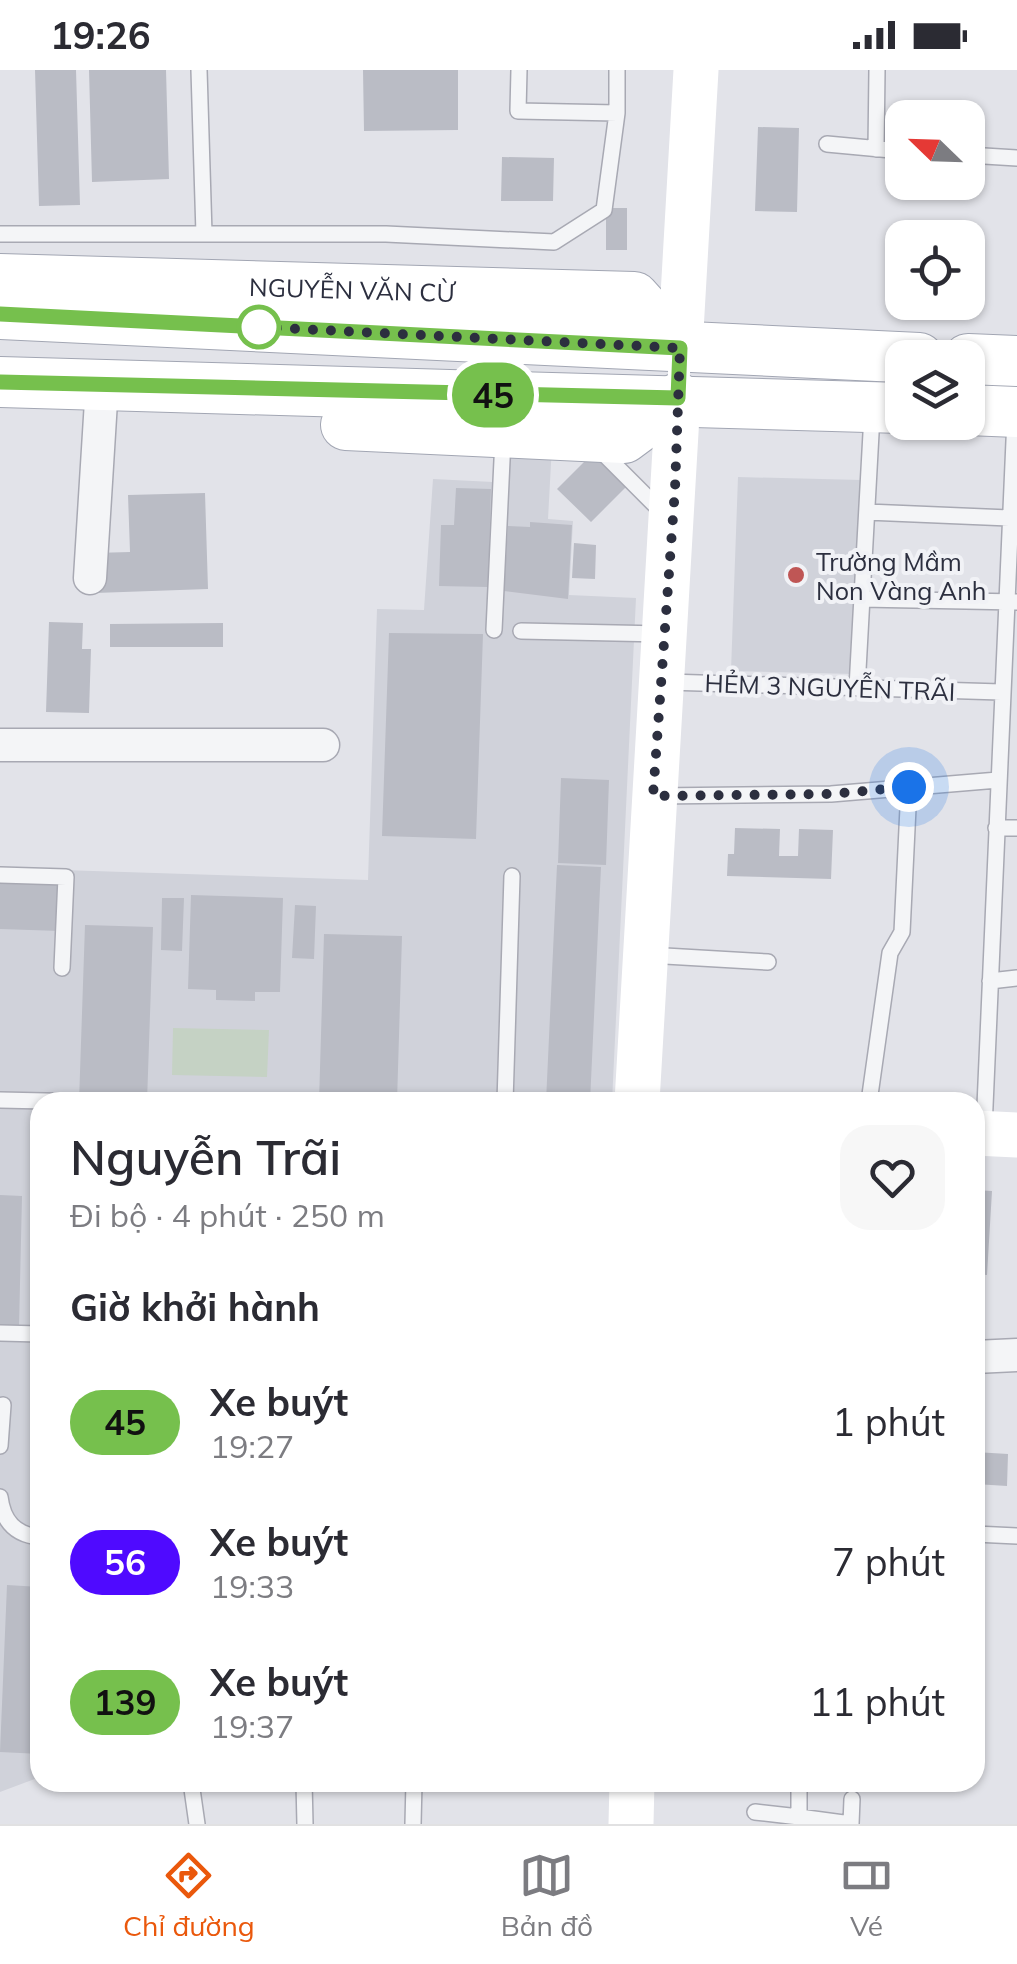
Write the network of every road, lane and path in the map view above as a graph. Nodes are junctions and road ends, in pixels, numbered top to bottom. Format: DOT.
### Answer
graph roads {
  1 [pos="198,70"];
  2 [pos="518,70"];
  3 [pos="617,70"];
  4 [pos="696,70"];
  5 [pos="877,70"];
  6 [pos="616,113"];
  7 [pos="827,144"];
  8 [pos="876,150"];
  9 [pos="885,150"];
  10 [pos="985,156"];
  11 [pos="1017,158"];
  12 [pos="0,234"];
  13 [pos="204,234"];
  14 [pos="0,278"];
  15 [pos="0,314"];
  16 [pos="680,348"];
  17 [pos="885,357"];
  18 [pos="985,359"];
  19 [pos="1017,361"];
  20 [pos="0,382"];
  21 [pos="678,398"];
  22 [pos="101,399"];
  23 [pos="885,407"];
  24 [pos="0,410"];
  25 [pos="985,411"];
  26 [pos="1016,412"];
  27 [pos="885,422"];
  28 [pos="504,432"];
  29 [pos="585,436"];
  30 [pos="867,512"];
  31 [pos="1010,518"];
  32 [pos="671,522"];
  33 [pos="90,578"];
  34 [pos="862,599"];
  35 [pos="1011,602"];
  36 [pos="494,630"];
  37 [pos="521,631"];
  38 [pos="662,634"];
  39 [pos="659,682"];
  40 [pos="857,688"];
  41 [pos="1001,692"];
  42 [pos="1008,722"];
  43 [pos="0,745"];
  44 [pos="323,745"];
  45 [pos="998,780"];
  46 [pos="909,787"];
  47 [pos="653,796"];
  48 [pos="996,828"];
  49 [pos="1017,828"];
  50 [pos="0,875"];
  51 [pos="512,876"];
  52 [pos="644,955"];
  53 [pos="768,962"];
  54 [pos="62,968"];
  55 [pos="1017,978"];
  56 [pos="990,981"];
  57 [pos="505,1092"];
  58 [pos="637,1092"];
  59 [pos="869,1092"];
  60 [pos="0,1100"];
  61 [pos="30,1101"];
  62 [pos="992,1134"];
  63 [pos="0,1333"];
  64 [pos="30,1334"];
  65 [pos="1017,1355"];
  66 [pos="985,1357"];
  67 [pos="3,1405"];
  68 [pos="0,1446"];
  69 [pos="0,1497"];
  70 [pos="985,1534"];
  71 [pos="1017,1536"];
  72 [pos="30,1537"];
  73 [pos="192,1792"];
  74 [pos="304,1792"];
  75 [pos="414,1792"];
  76 [pos="632,1792"];
  77 [pos="799,1792"];
  78 [pos="852,1799"];
  79 [pos="755,1812"];
  80 [pos="798,1817"];
  81 [pos="196,1824"];
  82 [pos="305,1824"];
  83 [pos="413,1824"];
  84 [pos="631,1824"];
  85 [pos="852,1824"];
  1 -- 13 [label="lane"];
  2 -- 6 [label="lane"];
  3 -- 6 [label="lane"];
  4 -- 16 [label="main road"];
  5 -- 8 [label="lane"];
  6 -- 13 [label="lane"];
  7 -- 8 [label="lane"];
  8 -- 9 [label="lane"];
  10 -- 11 [label="lane"];
  12 -- 13 [label="lane"];
  14 -- 16 [label="main road, NGUYỄN VĂN CỪ"];
  15 -- 16 [label="main road, NGUYỄN VĂN CỪ"];
  16 -- 17 [label="main road, NGUYỄN VĂN CỪ"];
  16 -- 21 [label="main road"];
  18 -- 19 [label="main road"];
  20 -- 22 [label="main road"];
  21 -- 22 [label="main road"];
  21 -- 23 [label="main road"];
  21 -- 29 [label="main road"];
  21 -- 32 [label="main road"];
  22 -- 24 [label="main road"];
  22 -- 28 [label="main road"];
  22 -- 33 [label="street"];
  25 -- 26 [label="main road"];
  26 -- 31 [label="lane"];
  27 -- 30 [label="lane"];
  28 -- 29 [label="main road"];
  28 -- 36 [label="lane"];
  29 -- 32 [label="lane"];
  30 -- 31 [label="lane"];
  30 -- 34 [label="lane"];
  31 -- 35 [label="lane"];
  32 -- 38 [label="main road"];
  34 -- 35 [label="lane"];
  34 -- 40 [label="lane"];
  35 -- 41 [label="lane"];
  37 -- 38 [label="lane"];
  38 -- 39 [label="main road"];
  39 -- 40 [label="lane, HẺM 3 NGUYỄN TRÃI"];
  39 -- 47 [label="main road"];
  40 -- 41 [label="lane, HẺM 3 NGUYỄN TRÃI"];
  41 -- 42 [label="lane"];
  42 -- 45 [label="lane"];
  43 -- 44 [label="street"];
  45 -- 46 [label="lane"];
  45 -- 48 [label="lane"];
  46 -- 47 [label="lane"];
  46 -- 59 [label="lane"];
  47 -- 52 [label="main road"];
  48 -- 49 [label="lane"];
  48 -- 56 [label="lane"];
  50 -- 54 [label="lane"];
  51 -- 57 [label="lane"];
  52 -- 53 [label="lane"];
  52 -- 58 [label="main road"];
  55 -- 56 [label="lane"];
  56 -- 62 [label="lane"];
  60 -- 61 [label="lane"];
  63 -- 64 [label="lane"];
  65 -- 66 [label="street"];
  67 -- 68 [label="lane"];
  69 -- 72 [label="lane"];
  70 -- 71 [label="lane"];
  73 -- 81 [label="lane"];
  74 -- 82 [label="lane"];
  75 -- 83 [label="lane"];
  76 -- 84 [label="main road"];
  77 -- 80 [label="lane"];
  78 -- 85 [label="lane"];
  79 -- 80 [label="lane"];
  80 -- 85 [label="lane"];
}
